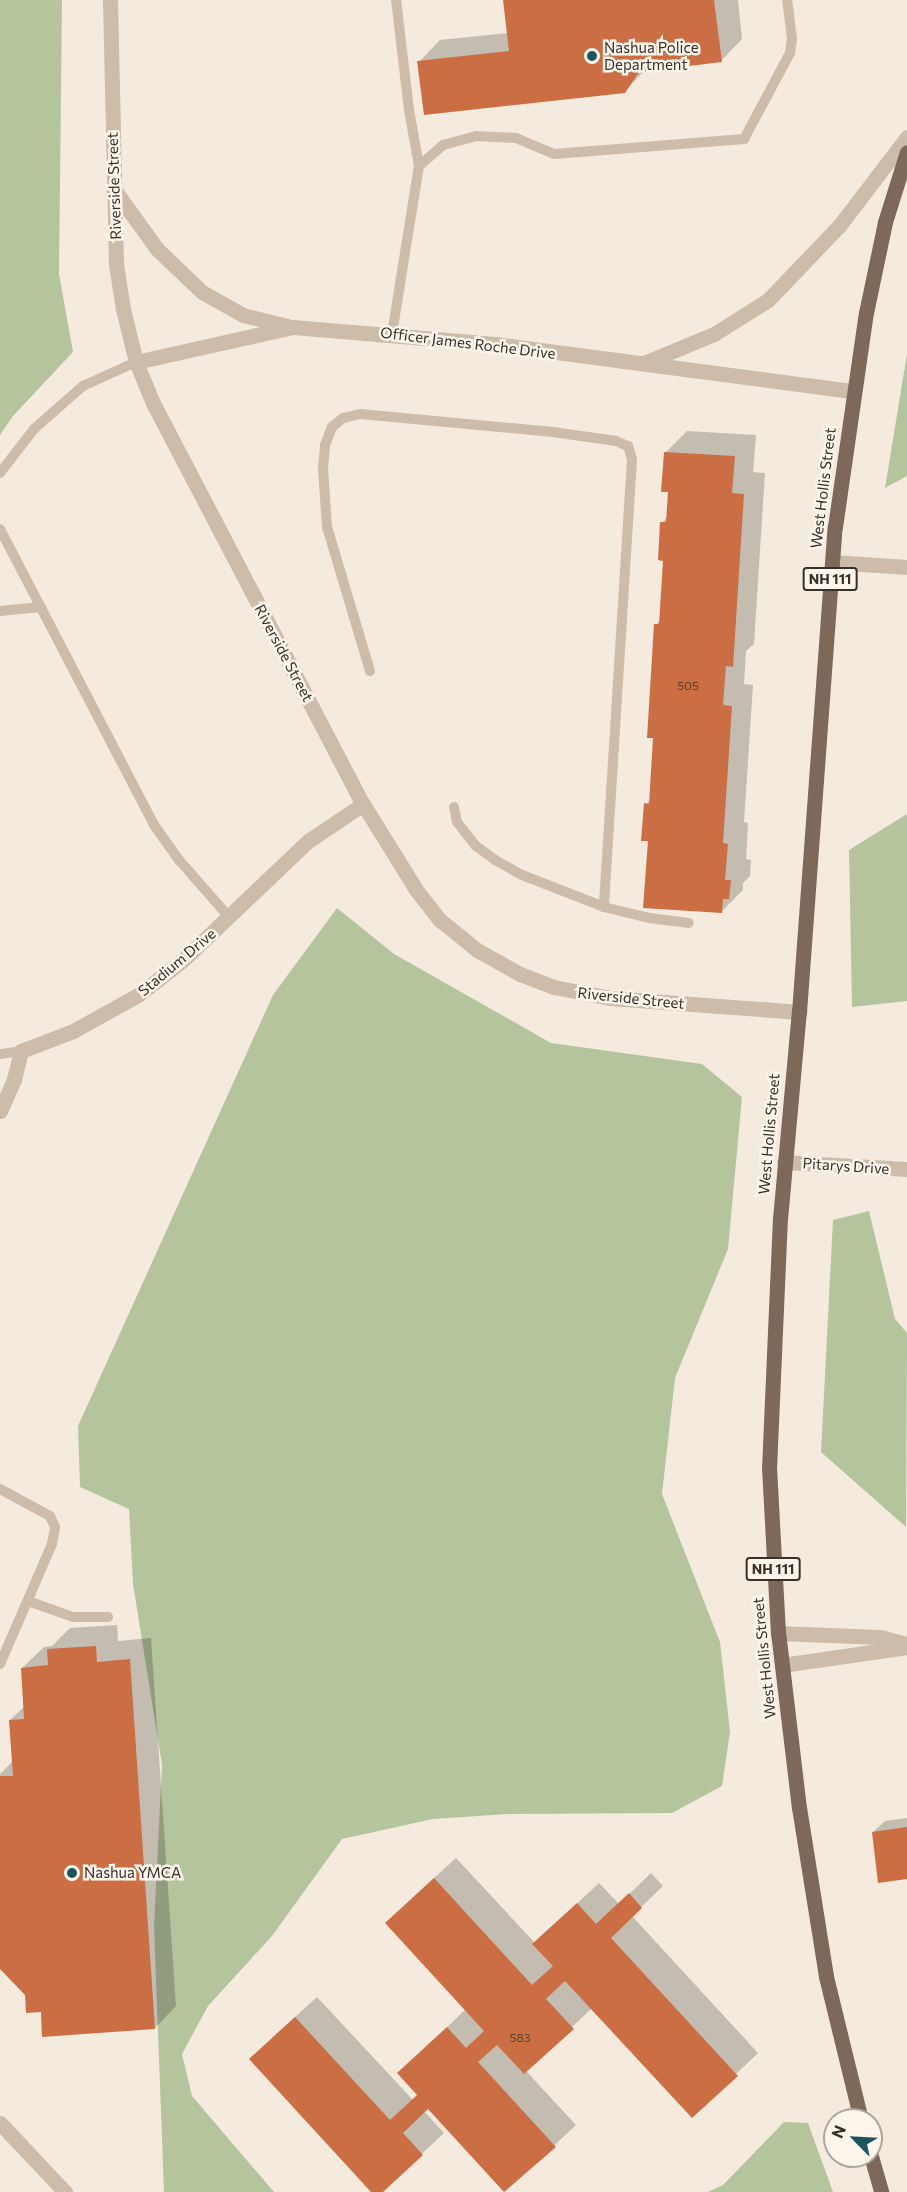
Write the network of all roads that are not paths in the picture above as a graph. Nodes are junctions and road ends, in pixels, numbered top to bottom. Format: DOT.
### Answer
graph roads {
  1 [pos="110,0"];
  2 [pos="396,0"];
  3 [pos="787,0"];
  4 [pos="907,137"];
  5 [pos="907,152"];
  6 [pos="419,166"];
  7 [pos="113,188"];
  8 [pos="293,327"];
  9 [pos="392,334"];
  10 [pos="136,362"];
  11 [pos="642,364"];
  12 [pos="854,391"];
  13 [pos="0,473"];
  14 [pos="0,529"];
  15 [pos="832,562"];
  16 [pos="907,567"];
  17 [pos="41,608"];
  18 [pos="0,611"];
  19 [pos="370,671"];
  20 [pos="363,804"];
  21 [pos="454,807"];
  22 [pos="604,907"];
  23 [pos="229,917"];
  24 [pos="689,923"];
  25 [pos="799,1012"];
  26 [pos="21,1051"];
  27 [pos="0,1054"];
  28 [pos="0,1111"];
  29 [pos="784,1162"];
  30 [pos="907,1169"];
  31 [pos="0,1489"];
  32 [pos="28,1601"];
  33 [pos="108,1617"];
  34 [pos="778,1633"];
  35 [pos="907,1645"];
  36 [pos="0,1664"];
  37 [pos="782,1665"];
  38 [pos="858,2108"];
  39 [pos="0,2123"];
  40 [pos="874,2168"];
  41 [pos="65,2192"];
  42 [pos="881,2192"];
  1 -- 7 [label="street, Riverside Street"];
  2 -- 6 [label="lane"];
  3 -- 6 [label="lane"];
  4 -- 11 [label="street, Officer James Roche Drive"];
  5 -- 12 [label="main road, West Hollis Street / NH 111"];
  6 -- 9 [label="lane"];
  7 -- 8 [label="street, Officer James Roche Drive"];
  7 -- 10 [label="street, Riverside Street"];
  8 -- 9 [label="street, Officer James Roche Drive"];
  8 -- 10 [label="street, Officer James Roche Drive"];
  9 -- 11 [label="street, Officer James Roche Drive"];
  10 -- 13 [label="lane"];
  10 -- 20 [label="street, Riverside Street"];
  11 -- 12 [label="street, Officer James Roche Drive"];
  12 -- 15 [label="main road, West Hollis Street / NH 111"];
  14 -- 17 [label="lane"];
  15 -- 16 [label="street"];
  15 -- 25 [label="main road, West Hollis Street / NH 111"];
  17 -- 18 [label="lane"];
  17 -- 23 [label="lane"];
  19 -- 22 [label="lane"];
  20 -- 23 [label="street, Stadium Drive"];
  20 -- 25 [label="street, Riverside Street"];
  21 -- 22 [label="lane"];
  22 -- 24 [label="lane"];
  23 -- 26 [label="street, Stadium Drive"];
  25 -- 29 [label="main road, West Hollis Street / NH 111"];
  26 -- 27 [label="lane"];
  26 -- 28 [label="street"];
  29 -- 30 [label="street, Pitarys Drive"];
  29 -- 34 [label="main road, West Hollis Street / NH 111"];
  31 -- 32 [label="lane"];
  32 -- 33 [label="lane"];
  32 -- 36 [label="lane"];
  34 -- 35 [label="street"];
  34 -- 37 [label="main road, West Hollis Street / NH 111"];
  35 -- 37 [label="street"];
  37 -- 38 [label="main road, West Hollis Street / NH 111"];
  39 -- 41 [label="street"];
  40 -- 42 [label="main road"];
}
